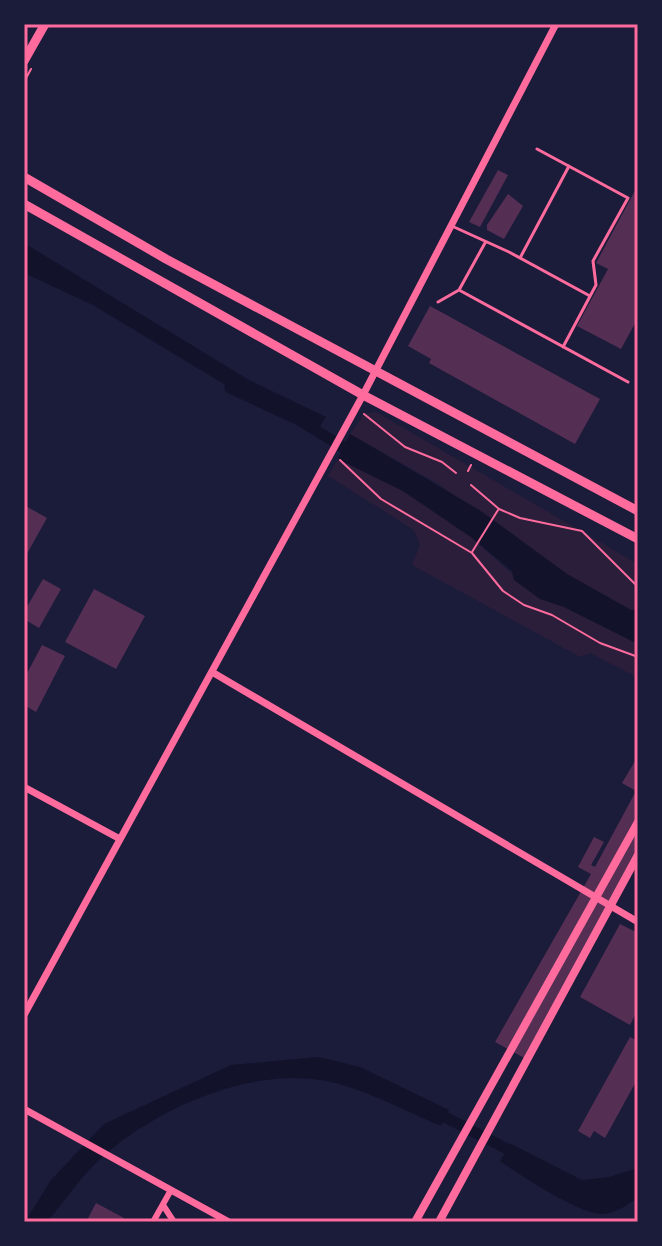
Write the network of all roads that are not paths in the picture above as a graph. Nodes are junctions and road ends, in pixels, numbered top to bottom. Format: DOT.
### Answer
graph roads {
  1 [pos="45,24"];
  2 [pos="556,24"];
  3 [pos="24,61"];
  4 [pos="537,149"];
  5 [pos="569,166"];
  6 [pos="24,177"];
  7 [pos="24,204"];
  8 [pos="451,226"];
  9 [pos="485,243"];
  10 [pos="520,258"];
  11 [pos="459,290"];
  12 [pos="590,296"];
  13 [pos="438,302"];
  14 [pos="563,347"];
  15 [pos="375,370"];
  16 [pos="628,382"];
  17 [pos="363,395"];
  18 [pos="638,511"];
  19 [pos="638,539"];
  20 [pos="212,672"];
  21 [pos="24,787"];
  22 [pos="638,822"];
  23 [pos="120,839"];
  24 [pos="638,855"];
  25 [pos="596,898"];
  26 [pos="610,905"];
  27 [pos="638,922"];
  28 [pos="24,1015"];
  29 [pos="24,1109"];
  30 [pos="171,1190"];
  31 [pos="163,1205"];
  32 [pos="153,1222"];
  33 [pos="174,1222"];
  34 [pos="229,1222"];
  35 [pos="415,1222"];
  36 [pos="439,1222"];
  1 -- 3 [label="main road"];
  2 -- 8 [label="street"];
  4 -- 5 [label="lane"];
  5 -- 10 [label="lane"];
  5 -- 12 [label="lane"];
  6 -- 15 [label="main road"];
  7 -- 17 [label="main road"];
  8 -- 9 [label="lane"];
  8 -- 15 [label="street"];
  9 -- 10 [label="lane"];
  9 -- 11 [label="lane"];
  10 -- 12 [label="lane"];
  11 -- 13 [label="lane"];
  11 -- 14 [label="lane"];
  12 -- 14 [label="lane"];
  14 -- 16 [label="lane"];
  15 -- 17 [label="street"];
  15 -- 18 [label="main road"];
  17 -- 19 [label="main road"];
  17 -- 20 [label="street"];
  20 -- 23 [label="street"];
  20 -- 25 [label="street"];
  21 -- 23 [label="street"];
  22 -- 25 [label="main road"];
  23 -- 28 [label="street"];
  24 -- 26 [label="main road"];
  25 -- 26 [label="street"];
  25 -- 35 [label="main road"];
  26 -- 27 [label="street"];
  26 -- 36 [label="main road"];
  29 -- 30 [label="street"];
  30 -- 31 [label="street"];
  30 -- 34 [label="street"];
  31 -- 32 [label="street"];
  31 -- 33 [label="street"];
}
